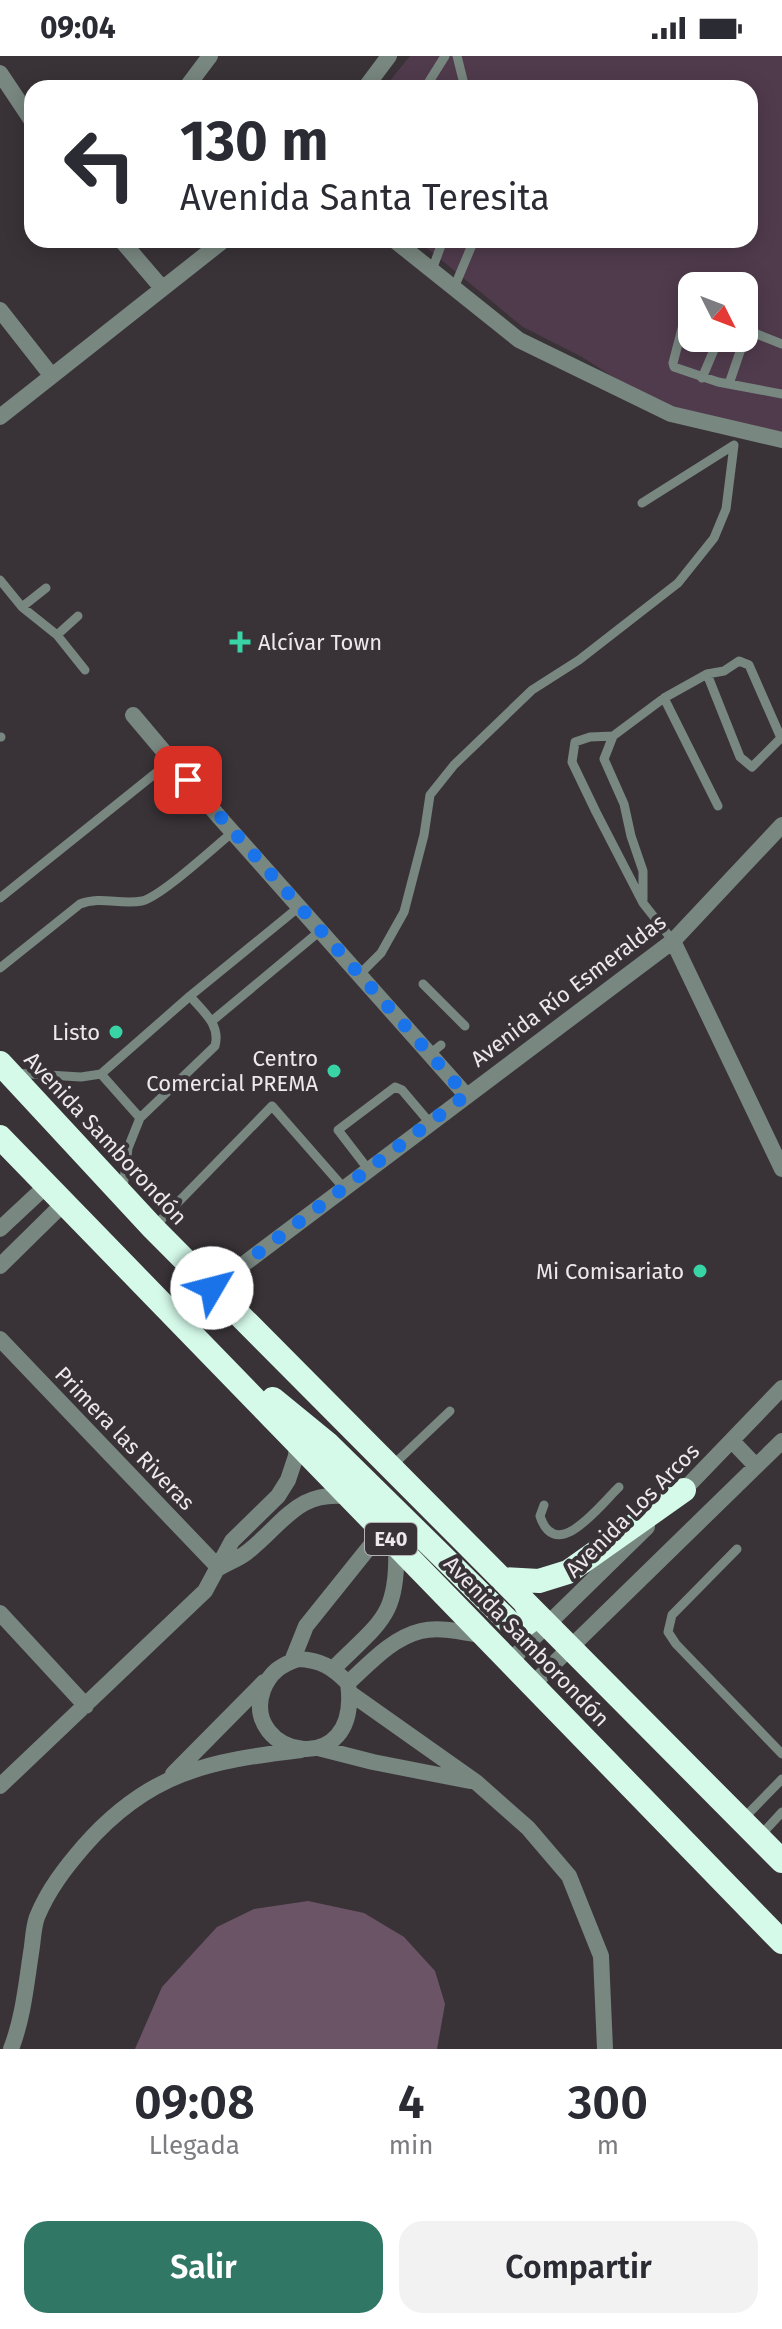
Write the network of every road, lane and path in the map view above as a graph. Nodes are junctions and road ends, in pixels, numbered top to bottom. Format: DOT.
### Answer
graph roads {
  1 [pos="210,56"];
  2 [pos="389,56"];
  3 [pos="445,56"];
  4 [pos="457,56"];
  5 [pos="0,73"];
  6 [pos="192,80"];
  7 [pos="371,80"];
  8 [pos="430,80"];
  9 [pos="463,80"];
  10 [pos="24,109"];
  11 [pos="128,248"];
  12 [pos="214,248"];
  13 [pos="404,248"];
  14 [pos="440,248"];
  15 [pos="471,248"];
  16 [pos="432,270"];
  17 [pos="162,288"];
  18 [pos="454,288"];
  19 [pos="0,310"];
  20 [pos="758,335"];
  21 [pos="678,344"];
  22 [pos="782,344"];
  23 [pos="713,352"];
  24 [pos="739,352"];
  25 [pos="51,375"];
  26 [pos="702,378"];
  27 [pos="729,384"];
  28 [pos="782,394"];
  29 [pos="0,417"];
  30 [pos="782,440"];
  31 [pos="642,503"];
  32 [pos="1,585"];
  33 [pos="46,588"];
  34 [pos="22,607"];
  35 [pos="78,616"];
  36 [pos="57,635"];
  37 [pos="85,670"];
  38 [pos="707,674"];
  39 [pos="664,698"];
  40 [pos="133,715"];
  41 [pos="613,736"];
  42 [pos="782,738"];
  43 [pos="172,760"];
  44 [pos="718,806"];
  45 [pos="782,825"];
  46 [pos="233,832"];
  47 [pos="0,898"];
  48 [pos="643,903"];
  49 [pos="299,907"];
  50 [pos="320,931"];
  51 [pos="673,941"];
  52 [pos="0,968"];
  53 [pos="361,973"];
  54 [pos="423,984"];
  55 [pos="190,996"];
  56 [pos="212,1021"];
  57 [pos="465,1026"];
  58 [pos="2,1066"];
  59 [pos="101,1074"];
  60 [pos="466,1095"];
  61 [pos="140,1118"];
  62 [pos="430,1123"];
  63 [pos="0,1137"];
  64 [pos="368,1169"];
  65 [pos="782,1169"];
  66 [pos="46,1186"];
  67 [pos="343,1187"];
  68 [pos="122,1195"];
  69 [pos="63,1204"];
  70 [pos="153,1228"];
  71 [pos="0,1229"];
  72 [pos="0,1266"];
  73 [pos="212,1288"];
  74 [pos="178,1322"];
  75 [pos="0,1339"];
  76 [pos="782,1388"];
  77 [pos="450,1411"];
  78 [pos="782,1441"];
  79 [pos="733,1442"];
  80 [pos="297,1443"];
  81 [pos="755,1465"];
  82 [pos="390,1468"];
  83 [pos="619,1487"];
  84 [pos="684,1490"];
  85 [pos="351,1497"];
  86 [pos="544,1505"];
  87 [pos="389,1537"];
  88 [pos="737,1549"];
  89 [pos="219,1568"];
  90 [pos="502,1579"];
  91 [pos="526,1605"];
  92 [pos="0,1613"];
  93 [pos="547,1625"];
  94 [pos="487,1637"];
  95 [pos="570,1647"];
  96 [pos="292,1661"];
  97 [pos="510,1661"];
  98 [pos="334,1668"];
  99 [pos="267,1678"];
  100 [pos="533,1684"];
  101 [pos="349,1688"];
  102 [pos="86,1706"];
  103 [pos="310,1749"];
  104 [pos="782,1754"];
  105 [pos="169,1778"];
  106 [pos="782,1779"];
  107 [pos="476,1782"];
  108 [pos="0,1786"];
  109 [pos="782,1812"];
  110 [pos="750,1829"];
  111 [pos="782,1861"];
  112 [pos="782,1942"];
  113 [pos="11,2049"];
  114 [pos="605,2049"];
  1 -- 6 [label="street"];
  2 -- 7 [label="street"];
  3 -- 8 [label="lane"];
  4 -- 9 [label="lane"];
  5 -- 10 [label="street"];
  11 -- 17 [label="street"];
  12 -- 17 [label="street"];
  13 -- 16 [label="street"];
  14 -- 16 [label="lane"];
  15 -- 18 [label="lane"];
  16 -- 18 [label="street"];
  17 -- 25 [label="street"];
  18 -- 30 [label="street"];
  19 -- 25 [label="street"];
  20 -- 22 [label="lane"];
  21 -- 26 [label="lane"];
  23 -- 26 [label="lane"];
  24 -- 27 [label="lane"];
  25 -- 29 [label="street"];
  26 -- 27 [label="lane"];
  27 -- 28 [label="lane"];
  31 -- 53 [label="lane"];
  32 -- 34 [label="lane"];
  33 -- 34 [label="lane"];
  34 -- 36 [label="lane"];
  35 -- 36 [label="lane"];
  36 -- 37 [label="lane"];
  38 -- 39 [label="lane"];
  38 -- 42 [label="lane"];
  38 -- 42 [label="lane"];
  39 -- 41 [label="lane"];
  39 -- 44 [label="lane"];
  40 -- 43 [label="street"];
  41 -- 48 [label="lane"];
  41 -- 48 [label="lane"];
  43 -- 46 [label="street"];
  43 -- 47 [label="lane"];
  45 -- 51 [label="street, Avenida Río Esmeraldas"];
  46 -- 49 [label="street"];
  46 -- 52 [label="lane"];
  48 -- 51 [label="lane"];
  49 -- 50 [label="street"];
  49 -- 55 [label="lane"];
  50 -- 53 [label="street"];
  50 -- 56 [label="lane"];
  51 -- 60 [label="street, Avenida Río Esmeraldas"];
  51 -- 65 [label="street"];
  53 -- 60 [label="street"];
  54 -- 57 [label="lane"];
  55 -- 56 [label="lane"];
  55 -- 59 [label="lane"];
  56 -- 61 [label="lane"];
  58 -- 59 [label="lane"];
  58 -- 68 [label="highway, Avenida Samborondón / E40"];
  59 -- 61 [label="lane"];
  60 -- 62 [label="street, Avenida Río Esmeraldas"];
  61 -- 68 [label="lane"];
  62 -- 64 [label="street, Avenida Río Esmeraldas"];
  62 -- 64 [label="lane"];
  63 -- 66 [label="highway, Avenida Samborondón / E40"];
  64 -- 67 [label="street, Avenida Río Esmeraldas"];
  66 -- 69 [label="highway, Avenida Samborondón / E40"];
  66 -- 71 [label="street"];
  67 -- 70 [label="lane"];
  67 -- 73 [label="street, Avenida Río Esmeraldas"];
  68 -- 70 [label="highway, Avenida Samborondón / E40"];
  69 -- 72 [label="street"];
  69 -- 74 [label="highway, Avenida Samborondón / E40"];
  70 -- 73 [label="highway, Avenida Samborondón / E40"];
  73 -- 82 [label="highway, Avenida Samborondón / E40"];
  74 -- 80 [label="highway, Avenida Samborondón / E40"];
  74 -- 91 [label="highway"];
  75 -- 89 [label="street, Primera las Riveras"];
  76 -- 79 [label="street, Avenida Los Arcos"];
  77 -- 82 [label="lane"];
  78 -- 81 [label="street"];
  79 -- 81 [label="street"];
  79 -- 84 [label="street, Avenida Los Arcos"];
  80 -- 85 [label="highway, Avenida Samborondón / E40"];
  80 -- 89 [label="street"];
  81 -- 95 [label="street"];
  82 -- 90 [label="highway, Avenida Samborondón / E40"];
  83 -- 86 [label="lane"];
  84 -- 90 [label="highway"];
  84 -- 93 [label="street, Avenida Los Arcos"];
  85 -- 87 [label="highway, Avenida Samborondón / E40"];
  85 -- 89 [label="street"];
  87 -- 94 [label="highway, Avenida Samborondón / E40"];
  87 -- 96 [label="street"];
  87 -- 98 [label="street"];
  88 -- 104 [label="lane"];
  89 -- 102 [label="street"];
  90 -- 91 [label="highway, Avenida Samborondón / E40"];
  91 -- 93 [label="highway, Avenida Samborondón / E40"];
  92 -- 102 [label="street"];
  93 -- 95 [label="highway, Avenida Samborondón / E40"];
  93 -- 97 [label="street, Avenida Los Arcos"];
  94 -- 97 [label="highway, Avenida Samborondón / E40"];
  94 -- 101 [label="street"];
  95 -- 100 [label="street"];
  95 -- 110 [label="highway, Avenida Samborondón / E40"];
  96 -- 98 [label="street"];
  96 -- 99 [label="street"];
  97 -- 100 [label="highway, Avenida Samborondón / E40"];
  98 -- 101 [label="street"];
  99 -- 103 [label="street"];
  99 -- 105 [label="street"];
  100 -- 112 [label="highway, Avenida Samborondón / E40"];
  101 -- 103 [label="street"];
  101 -- 107 [label="street"];
  102 -- 108 [label="street"];
  103 -- 105 [label="street"];
  103 -- 107 [label="street"];
  105 -- 113 [label="street"];
  106 -- 110 [label="lane"];
  107 -- 114 [label="street"];
  109 -- 110 [label="lane"];
  110 -- 111 [label="highway, Avenida Samborondón / E40"];
}
